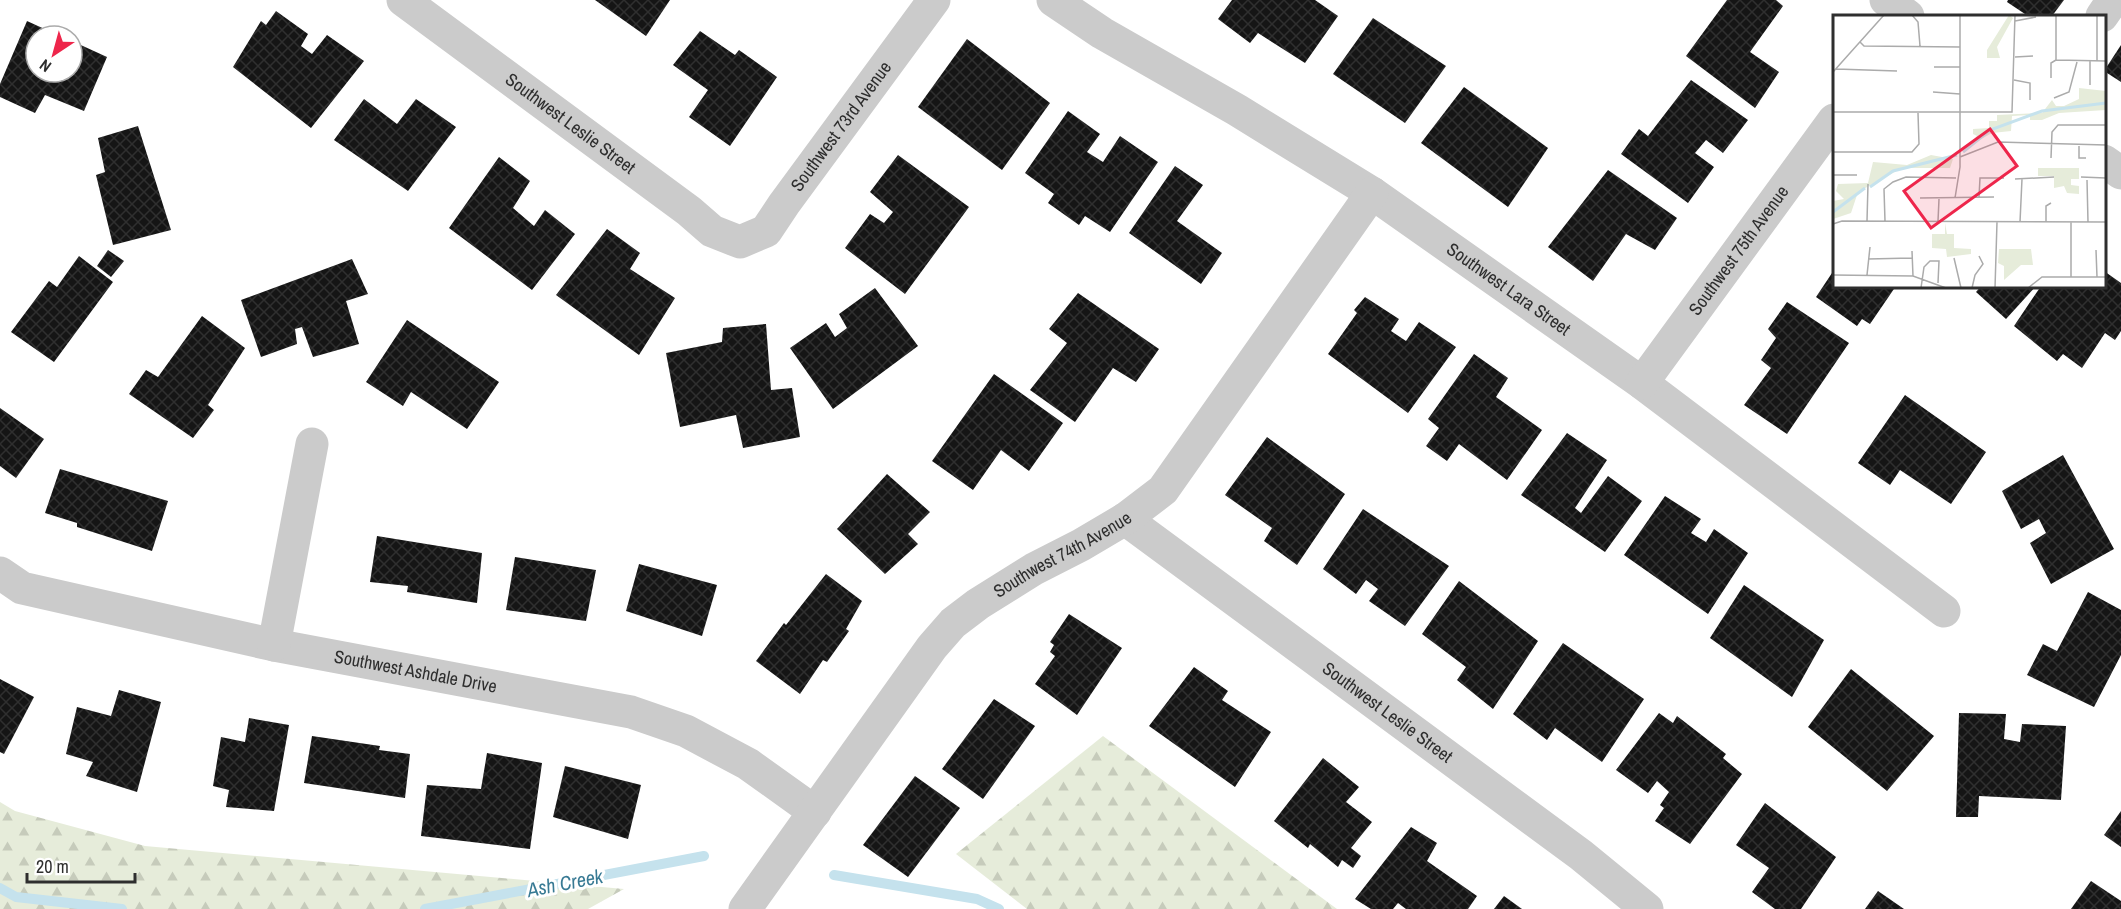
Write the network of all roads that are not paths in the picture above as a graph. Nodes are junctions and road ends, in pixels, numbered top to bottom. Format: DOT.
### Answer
graph roads {
  1 [pos="403,0"];
  2 [pos="934,0"];
  3 [pos="1053,0"];
  4 [pos="1886,0"];
  5 [pos="2113,0"];
  6 [pos="1907,15"];
  7 [pos="2103,15"];
  8 [pos="1833,121"];
  9 [pos="2106,162"];
  10 [pos="2121,173"];
  11 [pos="1372,193"];
  12 [pos="740,243"];
  13 [pos="1642,383"];
  14 [pos="312,444"];
  15 [pos="1125,519"];
  16 [pos="0,573"];
  17 [pos="1944,611"];
  18 [pos="274,645"];
  19 [pos="815,812"];
  20 [pos="745,909"];
  21 [pos="1647,909"];
  1 -- 12 [label="street, Southwest Leslie Street"];
  2 -- 12 [label="street, Southwest 73rd Avenue"];
  3 -- 11 [label="street, Southwest Lara Street"];
  4 -- 6 [label="street"];
  5 -- 7 [label="street"];
  8 -- 13 [label="street, Southwest 75th Avenue"];
  9 -- 10 [label="street"];
  11 -- 13 [label="street, Southwest Lara Street"];
  11 -- 15 [label="street, Southwest 74th Avenue"];
  13 -- 17 [label="street, Southwest Lara Street"];
  14 -- 18 [label="street"];
  15 -- 19 [label="street, Southwest 74th Avenue"];
  15 -- 21 [label="street, Southwest Leslie Street"];
  16 -- 18 [label="street, Southwest Ashdale Drive"];
  18 -- 19 [label="street, Southwest Ashdale Drive"];
  19 -- 20 [label="street, Southwest 74th Avenue"];
}
